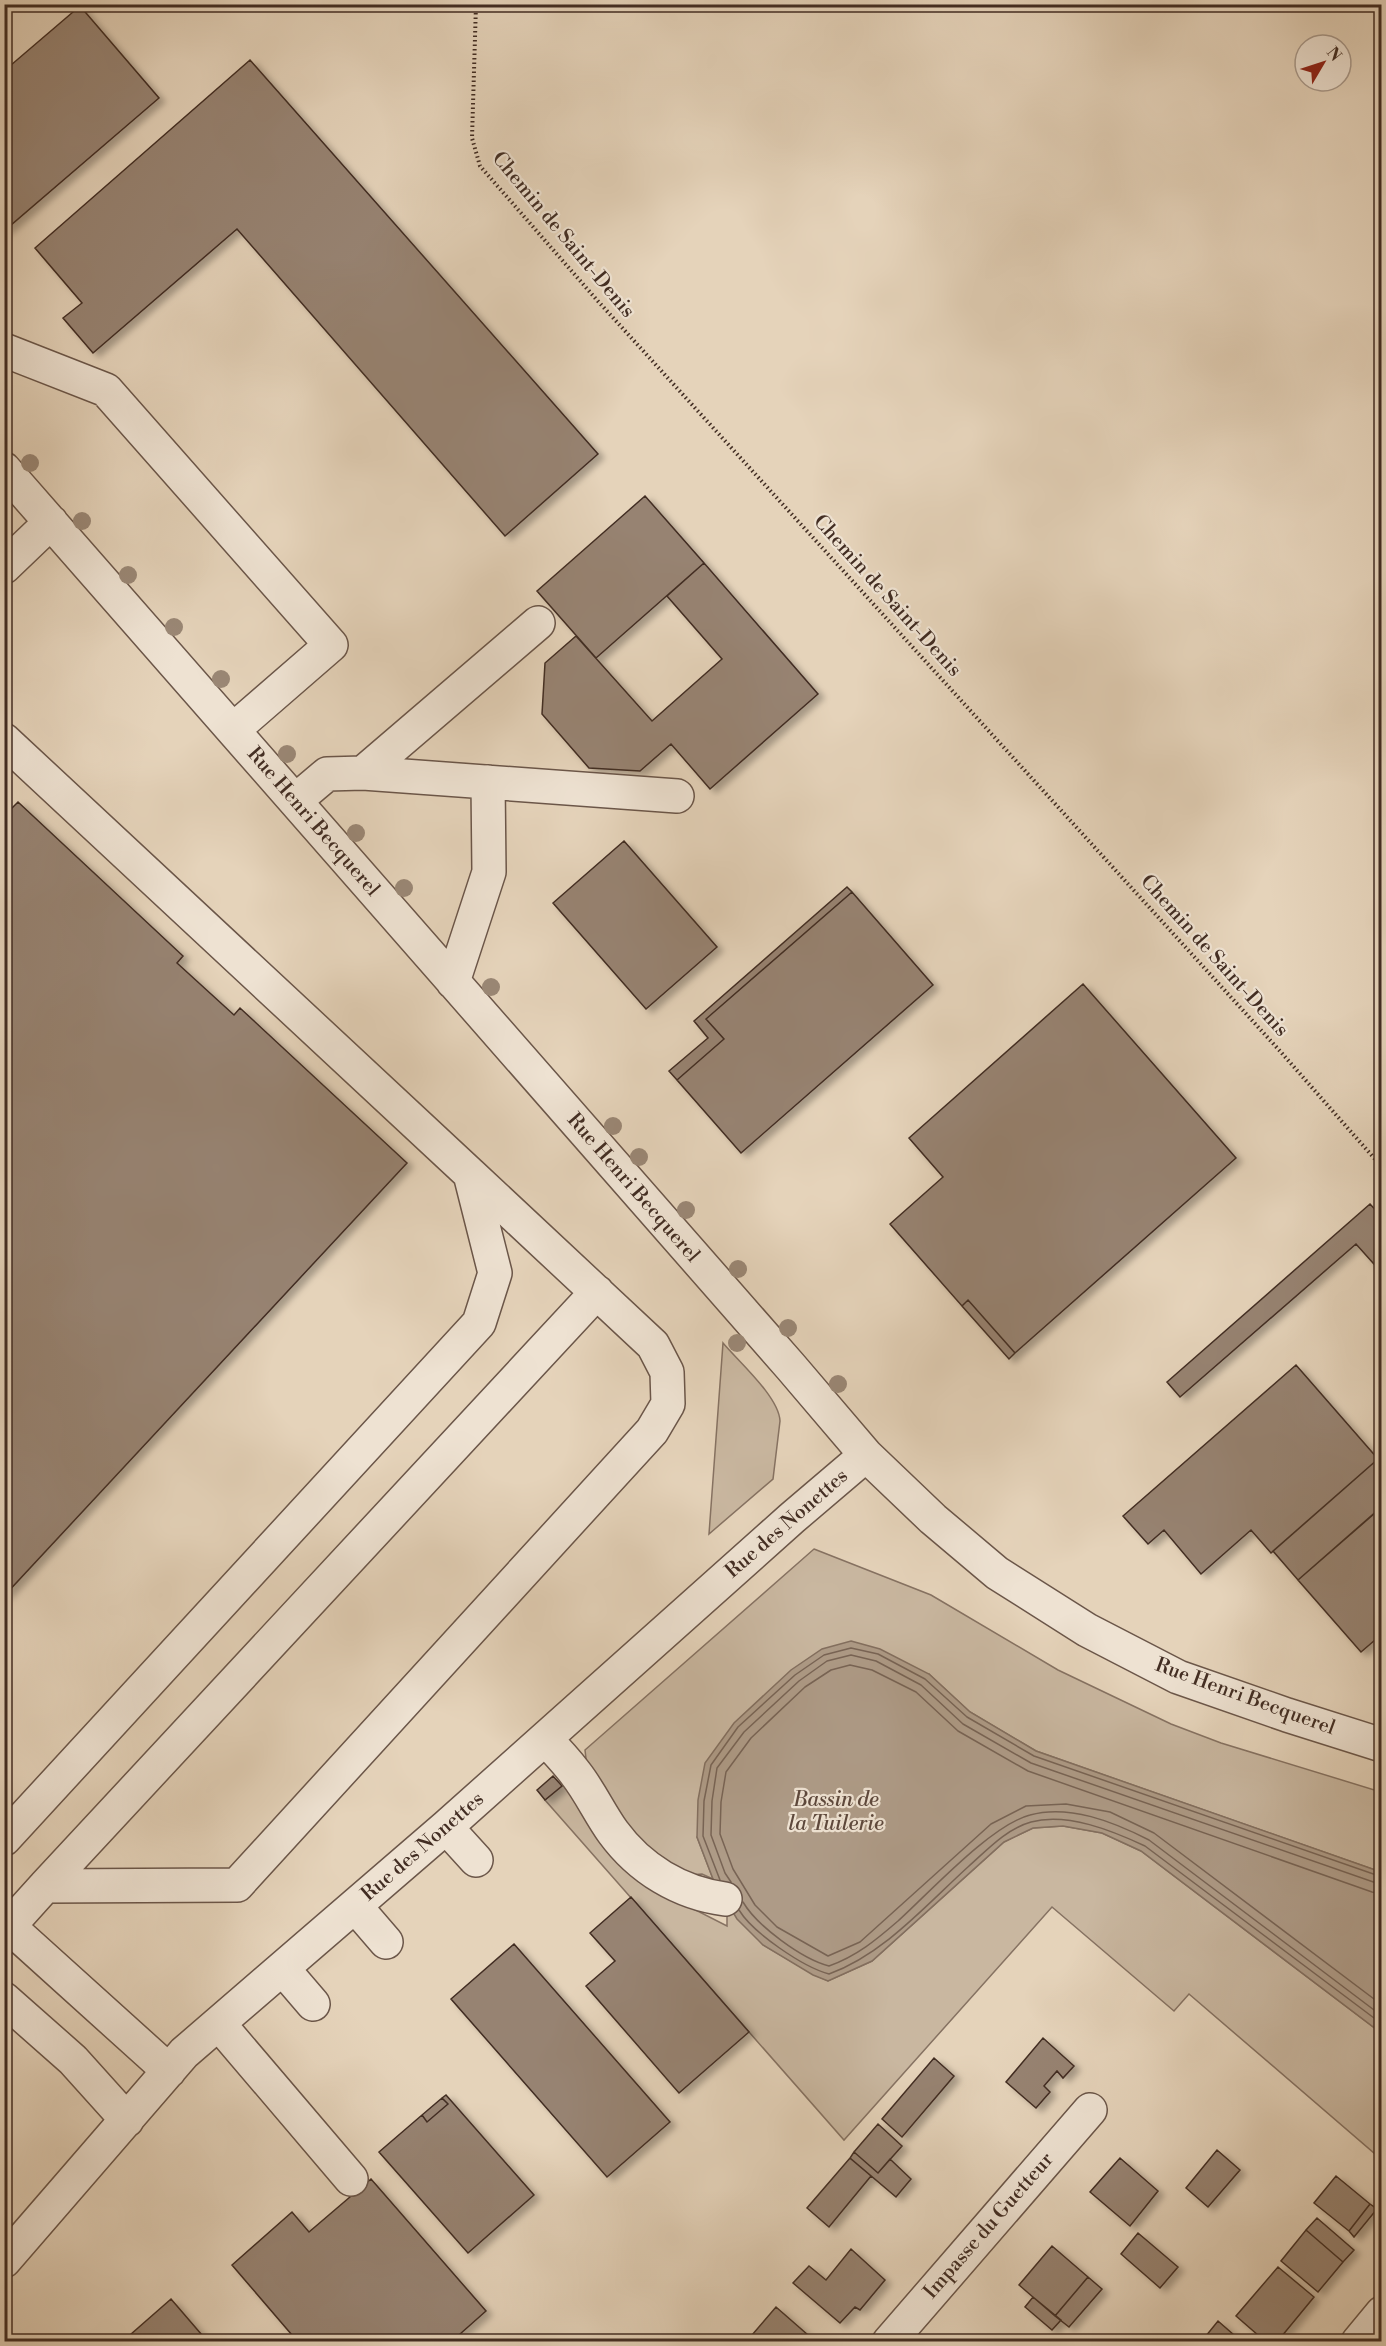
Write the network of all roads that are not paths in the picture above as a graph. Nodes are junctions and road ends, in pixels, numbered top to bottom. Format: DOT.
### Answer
graph roads {
  1 [pos="4,350"];
  2 [pos="4,470"];
  3 [pos="51,522"];
  4 [pos="4,567"];
  5 [pos="538,622"];
  6 [pos="233,730"];
  7 [pos="4,740"];
  8 [pos="363,773"];
  9 [pos="488,782"];
  10 [pos="677,796"];
  11 [pos="295,801"];
  12 [pos="453,982"];
  13 [pos="470,1174"];
  14 [pos="597,1292"];
  15 [pos="866,1455"];
  16 [pos="546,1739"];
  17 [pos="1382,1745"];
  18 [pos="446,1827"];
  19 [pos="4,1839"];
  20 [pos="476,1860"];
  21 [pos="45,1886"];
  22 [pos="725,1899"];
  23 [pos="355,1906"];
  24 [pos="7,1924"];
  25 [pos="386,1942"];
  26 [pos="283,1969"];
  27 [pos="4,1999"];
  28 [pos="313,2004"];
  29 [pos="219,2024"];
  30 [pos="169,2071"];
  31 [pos="1090,2110"];
  32 [pos="127,2120"];
  33 [pos="351,2179"];
  34 [pos="4,2261"];
  35 [pos="1382,2313"];
  36 [pos="889,2342"];
  37 [pos="1358,2342"];
  1 -- 6 [label="street"];
  2 -- 3 [label="street, Rue Henri Becquerel"];
  3 -- 4 [label="street"];
  3 -- 6 [label="street, Rue Henri Becquerel"];
  5 -- 8 [label="street"];
  6 -- 11 [label="street, Rue Henri Becquerel"];
  7 -- 13 [label="street"];
  8 -- 9 [label="street"];
  8 -- 11 [label="street"];
  9 -- 10 [label="street"];
  9 -- 12 [label="street"];
  11 -- 12 [label="street, Rue Henri Becquerel"];
  12 -- 15 [label="street, Rue Henri Becquerel"];
  13 -- 14 [label="street"];
  13 -- 19 [label="street"];
  14 -- 21 [label="street"];
  14 -- 21 [label="street"];
  15 -- 16 [label="street, Rue des Nonettes"];
  15 -- 17 [label="street, Rue Henri Becquerel"];
  16 -- 18 [label="street, Rue des Nonettes"];
  16 -- 22 [label="street"];
  18 -- 20 [label="street"];
  18 -- 23 [label="street, Rue des Nonettes"];
  21 -- 24 [label="street"];
  23 -- 25 [label="street"];
  23 -- 26 [label="street, Rue des Nonettes"];
  24 -- 30 [label="street"];
  26 -- 28 [label="street"];
  26 -- 29 [label="street, Rue des Nonettes"];
  27 -- 32 [label="street"];
  29 -- 30 [label="street, Rue des Nonettes"];
  29 -- 33 [label="street"];
  30 -- 32 [label="street, Rue des Nonettes"];
  31 -- 36 [label="street, Impasse du Guetteur"];
  32 -- 34 [label="street, Rue des Nonettes"];
  35 -- 37 [label="street"];
}
